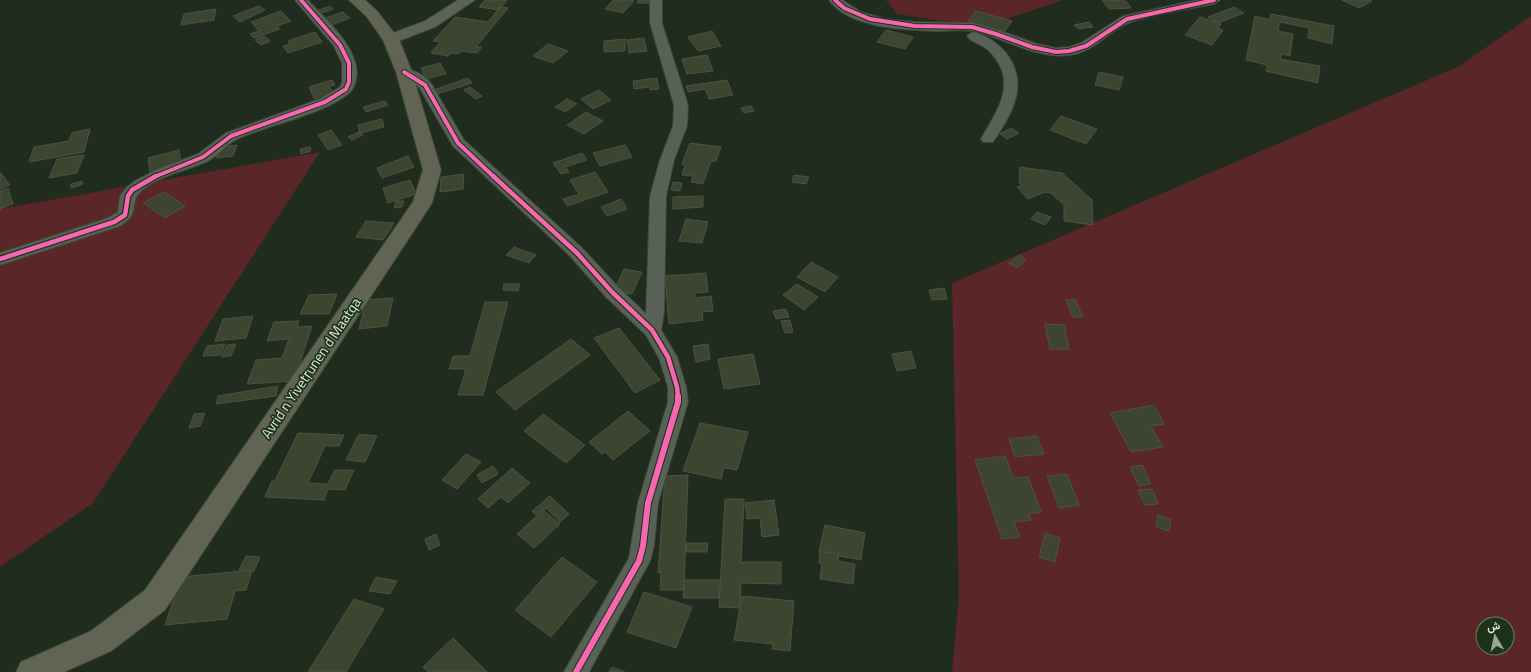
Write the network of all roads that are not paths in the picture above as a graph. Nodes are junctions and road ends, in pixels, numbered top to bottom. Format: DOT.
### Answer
graph roads {
  1 [pos="301,0"];
  2 [pos="356,0"];
  3 [pos="468,0"];
  4 [pos="656,0"];
  5 [pos="835,0"];
  6 [pos="1214,0"];
  7 [pos="950,27"];
  8 [pos="391,39"];
  9 [pos="404,72"];
  10 [pos="988,139"];
  11 [pos="0,259"];
  12 [pos="652,330"];
  13 [pos="31,672"];
  14 [pos="576,672"];
  1 -- 11 [label="street"];
  2 -- 8 [label="main road, Avrid n Yivetṛunen d Maatqa"];
  3 -- 8 [label="main road"];
  4 -- 12 [label="street"];
  5 -- 7 [label="street"];
  6 -- 7 [label="street"];
  7 -- 10 [label="street"];
  8 -- 9 [label="main road, Avrid n Yivetṛunen d Maatqa"];
  9 -- 12 [label="street"];
  9 -- 13 [label="main road, Avrid n Yivetṛunen d Maatqa"];
  12 -- 14 [label="street"];
}
